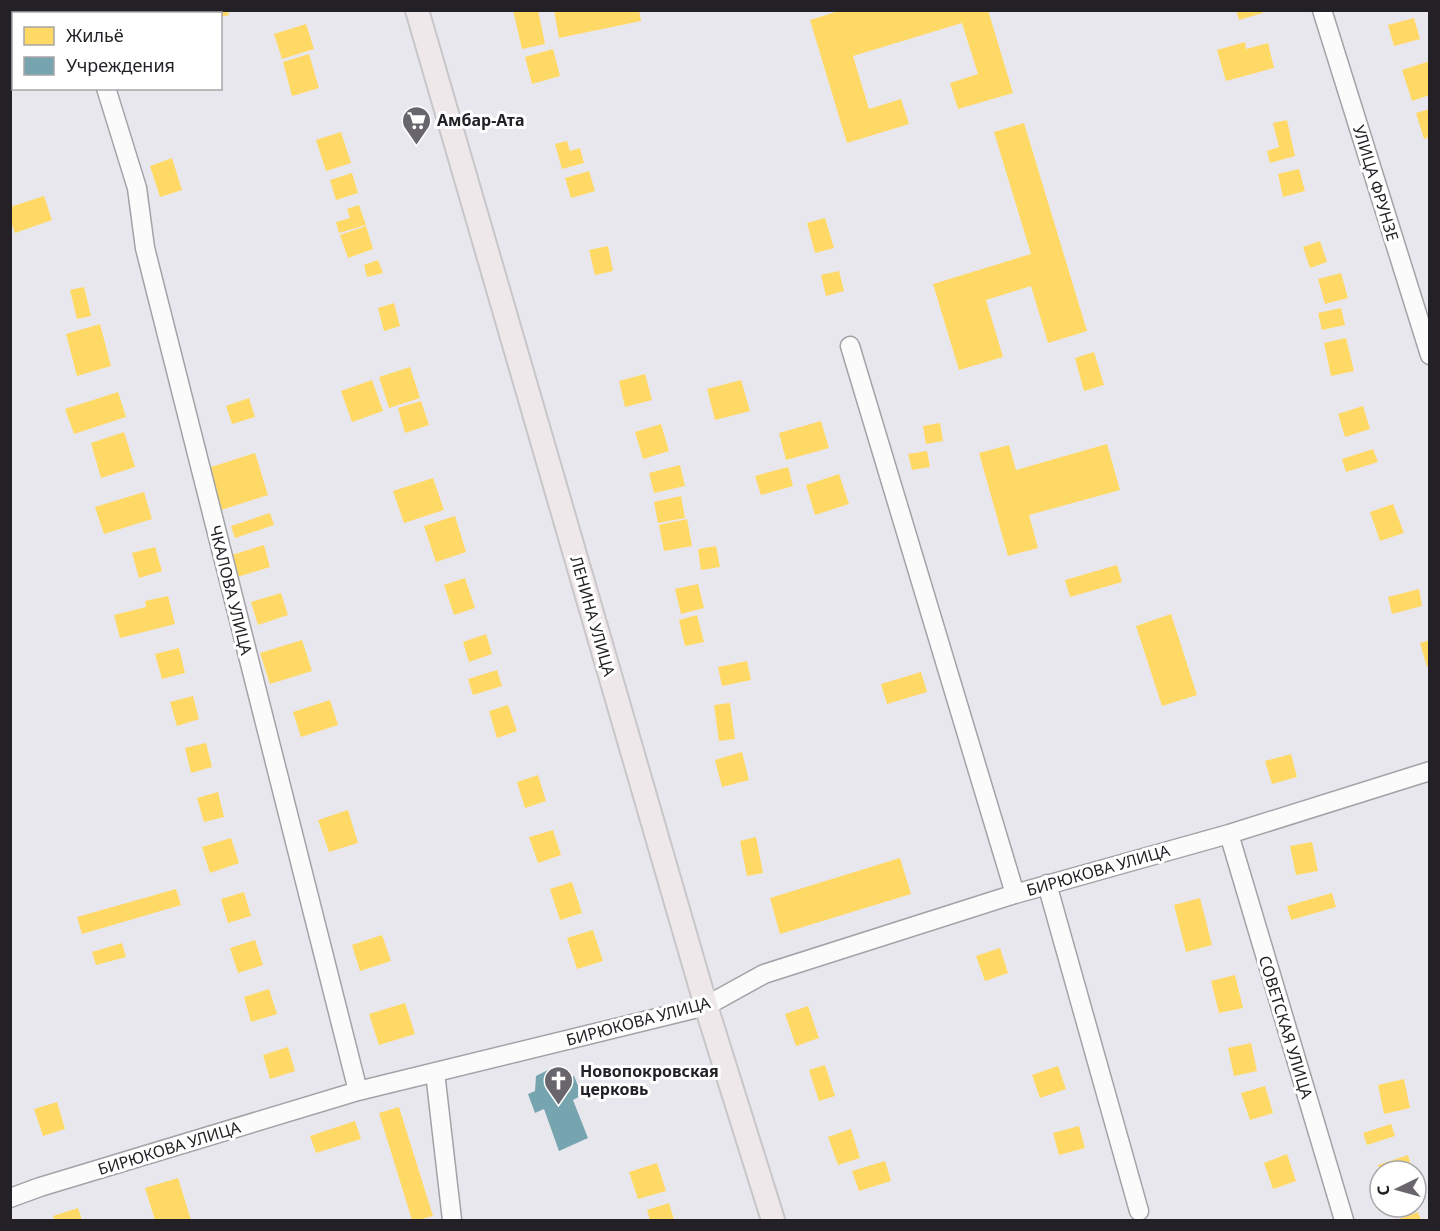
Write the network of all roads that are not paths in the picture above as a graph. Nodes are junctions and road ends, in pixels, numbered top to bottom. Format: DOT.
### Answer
graph roads {
  1 [pos="417,10"];
  2 [pos="1322,10"];
  3 [pos="107,90"];
  4 [pos="850,346"];
  5 [pos="1430,355"];
  6 [pos="1430,771"];
  7 [pos="1229,834"];
  8 [pos="1047,884"];
  9 [pos="1014,894"];
  10 [pos="706,1006"];
  11 [pos="435,1072"];
  12 [pos="358,1091"];
  13 [pos="10,1198"];
  14 [pos="1139,1211"];
  15 [pos="452,1221"];
  16 [pos="773,1221"];
  17 [pos="1344,1221"];
  1 -- 10 [label="main road, ЛЕНИНА УЛИЦА"];
  2 -- 5 [label="street, УЛИЦА ФРУНЗЕ"];
  3 -- 12 [label="street, ЧКАЛОВА УЛИЦА"];
  4 -- 9 [label="street"];
  6 -- 7 [label="street, БИРЮКОВА УЛИЦА"];
  7 -- 8 [label="street, БИРЮКОВА УЛИЦА"];
  7 -- 17 [label="street, СОВЕТСКАЯ УЛИЦА"];
  8 -- 9 [label="street, БИРЮКОВА УЛИЦА"];
  8 -- 14 [label="street"];
  9 -- 10 [label="street, БИРЮКОВА УЛИЦА"];
  10 -- 11 [label="street, БИРЮКОВА УЛИЦА"];
  10 -- 16 [label="main road, ЛЕНИНА УЛИЦА"];
  11 -- 12 [label="street, БИРЮКОВА УЛИЦА"];
  11 -- 15 [label="street"];
  12 -- 13 [label="street, БИРЮКОВА УЛИЦА"];
}
